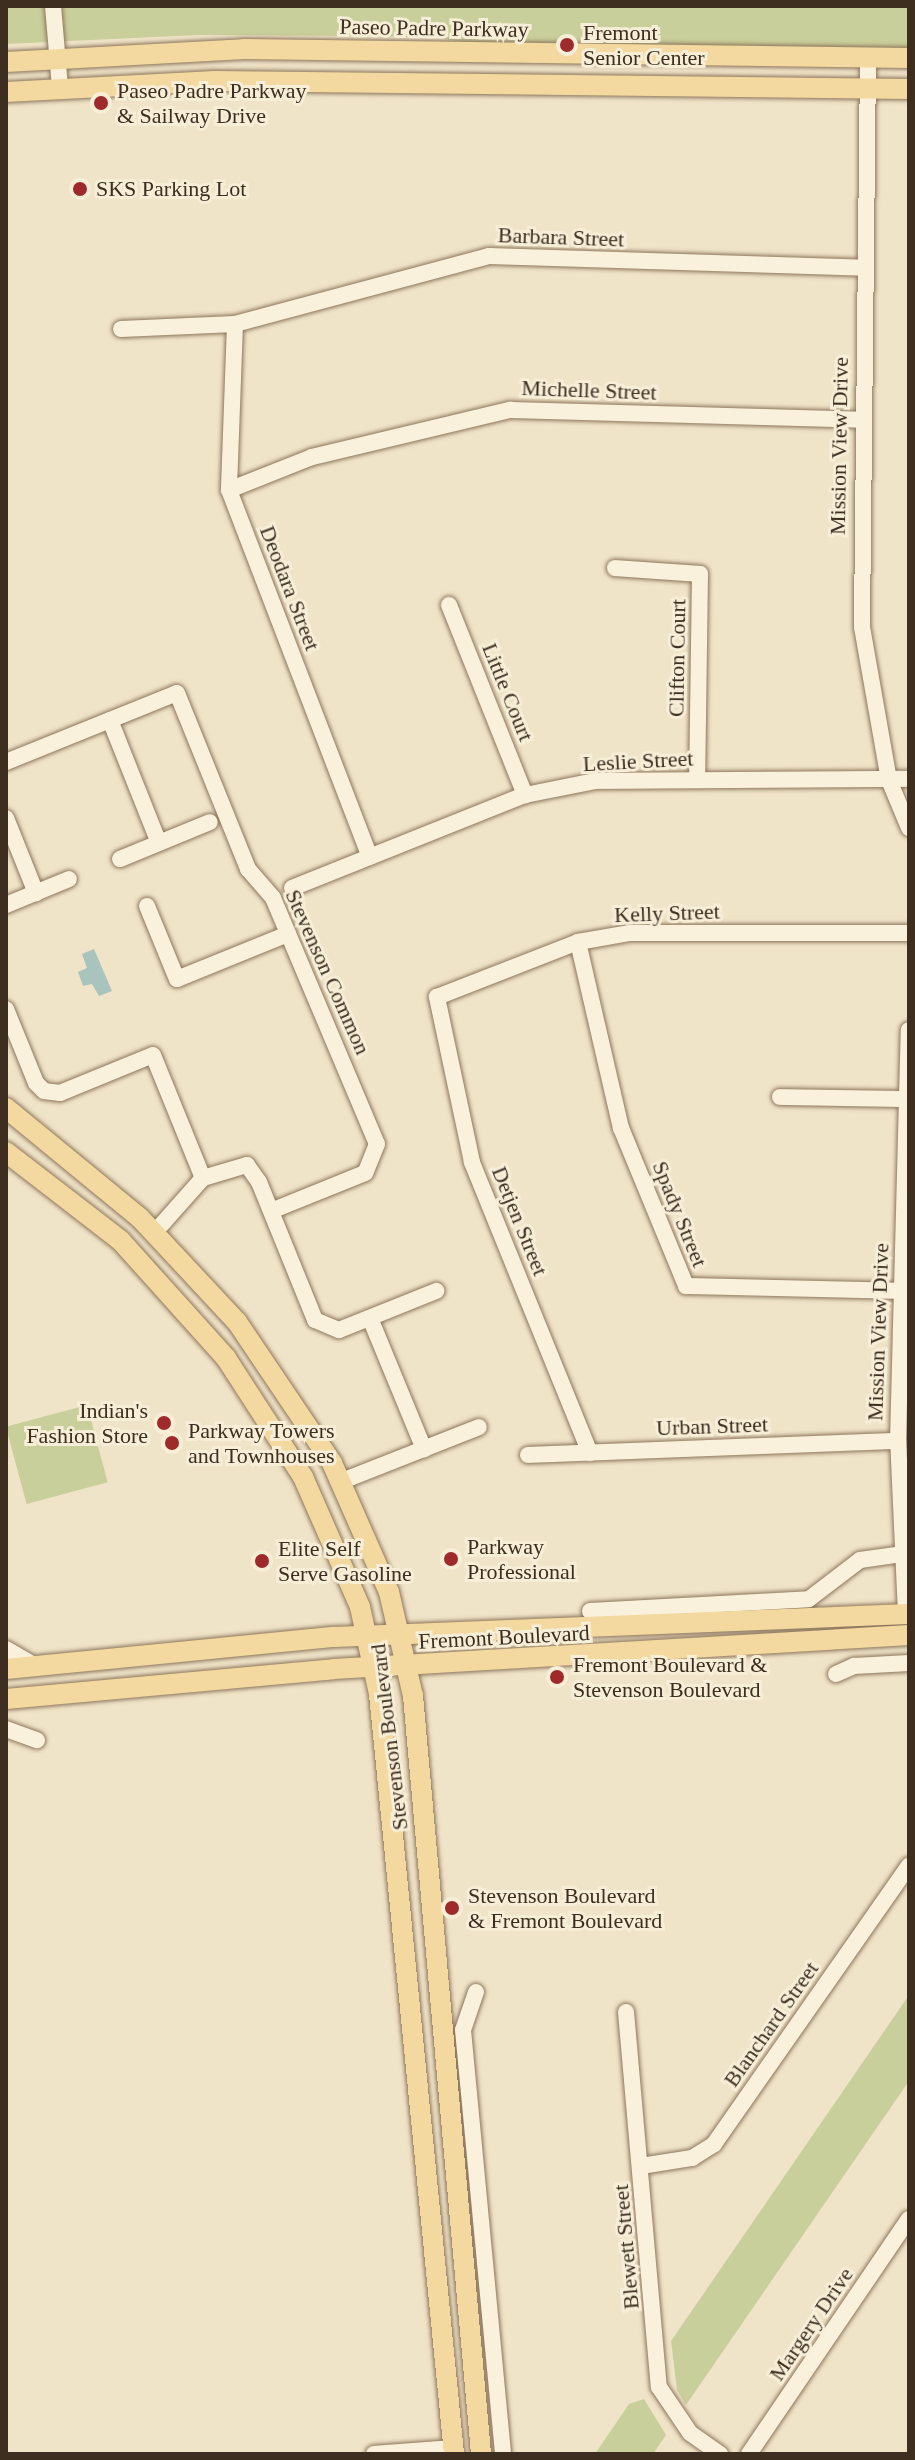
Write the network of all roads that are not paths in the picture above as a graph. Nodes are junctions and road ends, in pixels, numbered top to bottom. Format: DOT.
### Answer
graph roads {
  1 [pos="53,6"];
  2 [pos="909,58"];
  3 [pos="57,59"];
  4 [pos="868,59"];
  5 [pos="6,62"];
  6 [pos="60,87"];
  7 [pos="868,89"];
  8 [pos="909,89"];
  9 [pos="6,92"];
  10 [pos="865,268"];
  11 [pos="235,324"];
  12 [pos="121,329"];
  13 [pos="863,420"];
  14 [pos="229,490"];
  15 [pos="615,568"];
  16 [pos="449,605"];
  17 [pos="110,720"];
  18 [pos="6,762"];
  19 [pos="697,779"];
  20 [pos="909,779"];
  21 [pos="889,780"];
  22 [pos="525,795"];
  23 [pos="6,818"];
  24 [pos="210,822"];
  25 [pos="909,828"];
  26 [pos="159,843"];
  27 [pos="370,857"];
  28 [pos="120,859"];
  29 [pos="69,879"];
  30 [pos="292,888"];
  31 [pos="36,893"];
  32 [pos="6,905"];
  33 [pos="147,906"];
  34 [pos="909,933"];
  35 [pos="288,934"];
  36 [pos="578,942"];
  37 [pos="437,997"];
  38 [pos="6,1009"];
  39 [pos="909,1030"];
  40 [pos="11,1039"];
  41 [pos="780,1097"];
  42 [pos="908,1099"];
  43 [pos="6,1108"];
  44 [pos="6,1152"];
  45 [pos="203,1178"];
  46 [pos="271,1211"];
  47 [pos="155,1232"];
  48 [pos="436,1291"];
  49 [pos="907,1291"];
  50 [pos="370,1318"];
  51 [pos="479,1427"];
  52 [pos="898,1441"];
  53 [pos="424,1449"];
  54 [pos="590,1453"];
  55 [pos="528,1455"];
  56 [pos="342,1481"];
  57 [pos="905,1553"];
  58 [pos="590,1611"];
  59 [pos="908,1614"];
  60 [pos="368,1635"];
  61 [pos="402,1635"];
  62 [pos="909,1635"];
  63 [pos="6,1649"];
  64 [pos="909,1663"];
  65 [pos="36,1666"];
  66 [pos="409,1666"];
  67 [pos="375,1667"];
  68 [pos="6,1669"];
  69 [pos="836,1674"];
  70 [pos="6,1699"];
  71 [pos="6,1729"];
  72 [pos="37,1740"];
  73 [pos="909,1866"];
  74 [pos="476,1992"];
  75 [pos="626,2012"];
  76 [pos="641,2166"];
  77 [pos="909,2219"];
  78 [pos="454,2451"];
  79 [pos="374,2454"];
  80 [pos="481,2454"];
  81 [pos="503,2454"];
  82 [pos="720,2454"];
  83 [pos="749,2454"];
  1 -- 3 [label="street"];
  2 -- 4 [label="main road, Paseo Padre Parkway"];
  3 -- 4 [label="main road, Paseo Padre Parkway"];
  3 -- 5 [label="main road, Paseo Padre Parkway"];
  3 -- 6 [label="street"];
  4 -- 7 [label="street, Mission View Drive"];
  6 -- 7 [label="main road"];
  6 -- 9 [label="main road"];
  7 -- 8 [label="main road"];
  7 -- 10 [label="street, Mission View Drive"];
  10 -- 11 [label="street, Barbara Street"];
  10 -- 13 [label="street, Mission View Drive"];
  11 -- 12 [label="street, Barbara Street"];
  11 -- 14 [label="street, Deodara Street"];
  13 -- 14 [label="street, Michelle Street"];
  13 -- 21 [label="street, Mission View Drive"];
  14 -- 27 [label="street, Deodara Street"];
  15 -- 19 [label="street, Clifton Court"];
  16 -- 22 [label="street, Little Court"];
  17 -- 18 [label="street, Stevenson Common"];
  17 -- 26 [label="street"];
  17 -- 35 [label="street, Stevenson Common"];
  19 -- 21 [label="street, Leslie Street"];
  19 -- 22 [label="street, Leslie Street"];
  20 -- 21 [label="street, Leslie Street"];
  21 -- 25 [label="street, Mission View Drive"];
  22 -- 27 [label="street, Leslie Street"];
  23 -- 31 [label="street"];
  24 -- 26 [label="street"];
  26 -- 28 [label="street"];
  27 -- 30 [label="street, Leslie Street"];
  29 -- 31 [label="street"];
  31 -- 32 [label="street"];
  33 -- 35 [label="street"];
  34 -- 36 [label="street, Kelly Street"];
  35 -- 46 [label="street, Stevenson Common"];
  36 -- 37 [label="street, Kelly Street"];
  36 -- 49 [label="street, Spady Street"];
  37 -- 54 [label="street, Detjen Street"];
  38 -- 40 [label="street"];
  39 -- 42 [label="street, Mission View Drive"];
  40 -- 45 [label="street"];
  41 -- 42 [label="street"];
  42 -- 49 [label="street, Mission View Drive"];
  43 -- 47 [label="main road, Stevenson Boulevard"];
  44 -- 60 [label="main road, Stevenson Boulevard"];
  45 -- 46 [label="street"];
  45 -- 47 [label="street"];
  46 -- 50 [label="street"];
  47 -- 56 [label="main road, Stevenson Boulevard"];
  48 -- 50 [label="street"];
  49 -- 52 [label="street, Mission View Drive"];
  50 -- 53 [label="street"];
  51 -- 53 [label="street"];
  52 -- 54 [label="street, Urban Street"];
  52 -- 57 [label="street, Mission View Drive"];
  53 -- 56 [label="street"];
  54 -- 55 [label="street, Urban Street"];
  56 -- 61 [label="main road, Stevenson Boulevard"];
  57 -- 58 [label="street, Fremont Boulevard"];
  57 -- 59 [label="street, Mission View Drive"];
  59 -- 61 [label="main road, Fremont Boulevard"];
  59 -- 62 [label="main road, Mission View Drive"];
  60 -- 61 [label="main road, Fremont Boulevard"];
  60 -- 65 [label="main road, Fremont Boulevard"];
  60 -- 67 [label="main road, Stevenson Boulevard"];
  61 -- 66 [label="main road, Stevenson Boulevard"];
  62 -- 66 [label="main road, Fremont Boulevard"];
  63 -- 65 [label="street"];
  64 -- 69 [label="street"];
  65 -- 68 [label="main road, Fremont Boulevard"];
  66 -- 67 [label="main road, Fremont Boulevard"];
  66 -- 80 [label="main road, Stevenson Boulevard"];
  67 -- 70 [label="main road, Fremont Boulevard"];
  67 -- 78 [label="main road, Stevenson Boulevard"];
  71 -- 72 [label="street"];
  73 -- 76 [label="street, Blanchard Street"];
  74 -- 81 [label="street"];
  75 -- 76 [label="street, Blewett Street"];
  76 -- 82 [label="street, Blewett Street"];
  77 -- 83 [label="street, Margery Drive"];
  78 -- 79 [label="street"];
}
